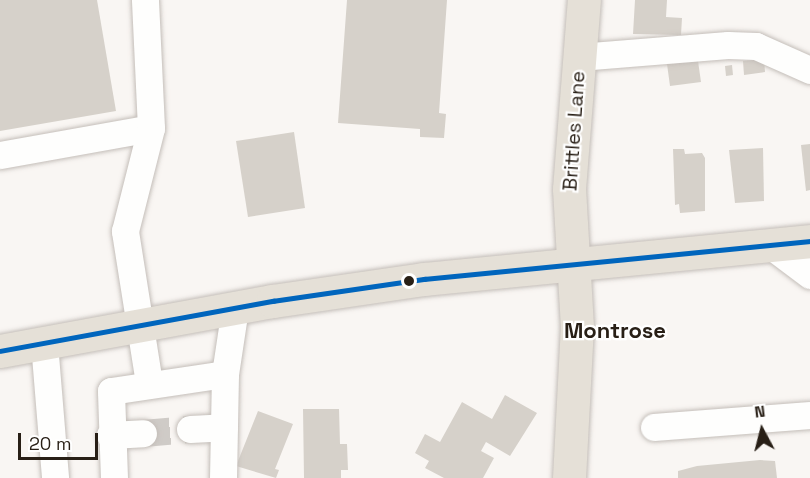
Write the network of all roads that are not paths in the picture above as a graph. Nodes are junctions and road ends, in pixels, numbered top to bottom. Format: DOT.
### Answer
graph roads {
  1 [pos="145,0"];
  2 [pos="584,0"];
  3 [pos="579,57"];
  4 [pos="810,70"];
  5 [pos="151,128"];
  6 [pos="0,155"];
  7 [pos="810,240"];
  8 [pos="770,245"];
  9 [pos="570,262"];
  10 [pos="810,275"];
  11 [pos="235,308"];
  12 [pos="142,325"];
  13 [pos="44,343"];
  14 [pos="0,351"];
  15 [pos="225,374"];
  16 [pos="149,383"];
  17 [pos="810,415"];
  18 [pos="224,427"];
  19 [pos="654,427"];
  20 [pos="190,429"];
  21 [pos="143,433"];
  22 [pos="110,435"];
  23 [pos="55,478"];
  24 [pos="114,478"];
  25 [pos="223,478"];
  26 [pos="569,478"];
  1 -- 5 [label="street"];
  2 -- 3 [label="main road, Brittles Lane"];
  3 -- 4 [label="street"];
  3 -- 9 [label="main road, Brittles Lane"];
  5 -- 6 [label="street"];
  5 -- 12 [label="street"];
  7 -- 8 [label="main road"];
  8 -- 9 [label="main road"];
  8 -- 10 [label="street"];
  9 -- 11 [label="main road"];
  9 -- 26 [label="main road, Brittles Lane"];
  11 -- 12 [label="main road"];
  11 -- 15 [label="street"];
  12 -- 13 [label="main road"];
  12 -- 16 [label="street"];
  13 -- 14 [label="main road"];
  13 -- 23 [label="street"];
  15 -- 16 [label="street"];
  15 -- 18 [label="street"];
  16 -- 22 [label="street"];
  17 -- 19 [label="street"];
  18 -- 20 [label="street"];
  18 -- 25 [label="street"];
  21 -- 22 [label="street"];
  22 -- 24 [label="street"];
}
